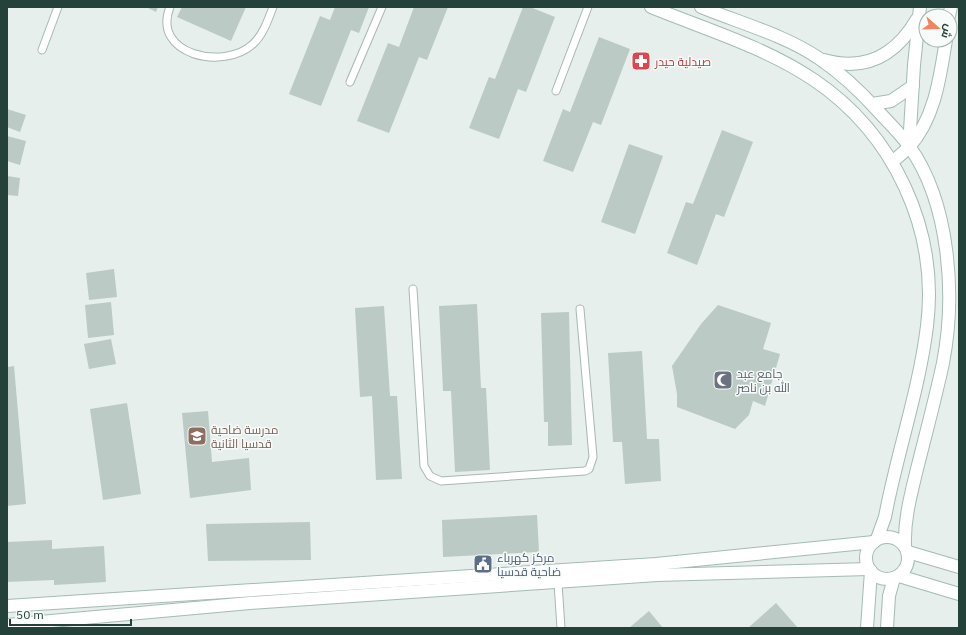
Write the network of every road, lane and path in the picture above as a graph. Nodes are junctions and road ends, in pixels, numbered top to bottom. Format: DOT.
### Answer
graph roads {
  1 [pos="58,7"];
  2 [pos="170,7"];
  3 [pos="273,7"];
  4 [pos="382,7"];
  5 [pos="588,7"];
  6 [pos="651,7"];
  7 [pos="701,7"];
  8 [pos="918,15"];
  9 [pos="918,33"];
  10 [pos="945,48"];
  11 [pos="42,50"];
  12 [pos="819,58"];
  13 [pos="846,79"];
  14 [pos="350,82"];
  15 [pos="913,86"];
  16 [pos="556,91"];
  17 [pos="834,95"];
  18 [pos="872,104"];
  19 [pos="910,147"];
  20 [pos="893,161"];
  21 [pos="413,289"];
  22 [pos="580,309"];
  23 [pos="876,541"];
  24 [pos="906,549"];
  25 [pos="959,567"];
  26 [pos="657,569"];
  27 [pos="870,570"];
  28 [pos="558,577"];
  29 [pos="896,577"];
  30 [pos="404,580"];
  31 [pos="406,593"];
  32 [pos="959,594"];
  33 [pos="7,606"];
  34 [pos="7,625"];
  35 [pos="561,628"];
  36 [pos="867,628"];
  37 [pos="887,628"];
  1 -- 11 [label="lane"];
  2 -- 3 [label="lane"];
  4 -- 14 [label="lane"];
  5 -- 16 [label="lane"];
  6 -- 17 [label="main road"];
  7 -- 12 [label="main road"];
  8 -- 12 [label="main road"];
  9 -- 15 [label="main road"];
  10 -- 19 [label="main road"];
  12 -- 13 [label="main road"];
  13 -- 17 [label="main road"];
  13 -- 18 [label="main road"];
  15 -- 18 [label="main road"];
  15 -- 19 [label="main road"];
  17 -- 20 [label="main road"];
  18 -- 19 [label="main road"];
  19 -- 20 [label="main road"];
  19 -- 24 [label="main road"];
  20 -- 23 [label="main road"];
  21 -- 22 [label="lane"];
  23 -- 24 [label="main road"];
  23 -- 26 [label="main road"];
  23 -- 27 [label="main road"];
  24 -- 25 [label="main road"];
  24 -- 29 [label="main road"];
  26 -- 27 [label="main road"];
  26 -- 28 [label="main road"];
  27 -- 29 [label="main road"];
  27 -- 36 [label="main road"];
  28 -- 30 [label="main road"];
  28 -- 31 [label="main road"];
  28 -- 35 [label="lane"];
  29 -- 32 [label="main road"];
  29 -- 37 [label="main road"];
  30 -- 31 [label="main road"];
  30 -- 33 [label="main road"];
  31 -- 34 [label="main road"];
}
